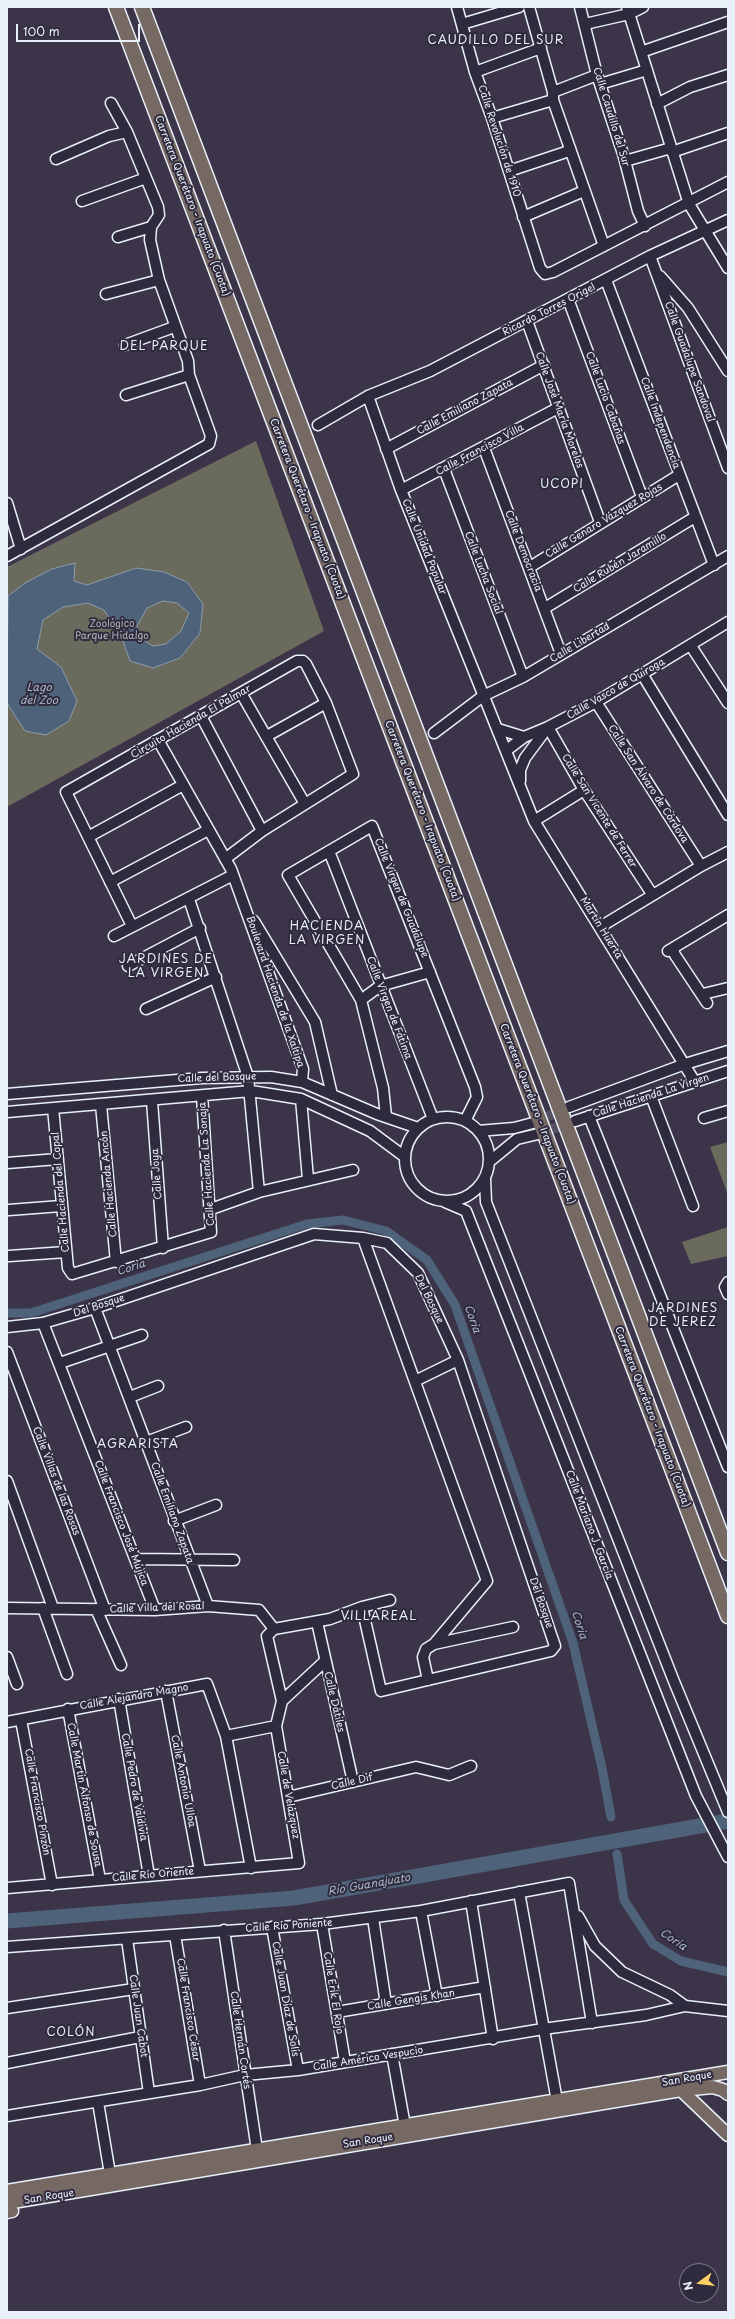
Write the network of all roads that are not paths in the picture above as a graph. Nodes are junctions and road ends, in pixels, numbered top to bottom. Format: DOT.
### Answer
graph roads {
  1 [pos="116,7"];
  2 [pos="142,7"];
  3 [pos="457,7"];
  4 [pos="519,7"];
  5 [pos="529,7"];
  6 [pos="580,7"];
  7 [pos="643,7"];
  8 [pos="628,11"];
  9 [pos="728,22"];
  10 [pos="462,24"];
  11 [pos="585,24"];
  12 [pos="541,48"];
  13 [pos="641,52"];
  14 [pos="647,70"];
  15 [pos="475,72"];
  16 [pos="728,75"];
  17 [pos="599,80"];
  18 [pos="553,96"];
  19 [pos="111,103"];
  20 [pos="657,104"];
  21 [pos="492,118"];
  22 [pos="125,132"];
  23 [pos="728,133"];
  24 [pos="570,148"];
  25 [pos="672,150"];
  26 [pos="56,159"];
  27 [pos="625,161"];
  28 [pos="509,171"];
  29 [pos="146,178"];
  30 [pos="728,182"];
  31 [pos="584,191"];
  32 [pos="82,201"];
  33 [pos="689,204"];
  34 [pos="523,217"];
  35 [pos="728,220"];
  36 [pos="645,226"];
  37 [pos="151,227"];
  38 [pos="705,232"];
  39 [pos="118,237"];
  40 [pos="604,246"];
  41 [pos="650,256"];
  42 [pos="728,268"];
  43 [pos="656,271"];
  44 [pos="159,280"];
  45 [pos="606,280"];
  46 [pos="106,294"];
  47 [pos="568,299"];
  48 [pos="527,321"];
  49 [pos="174,327"];
  50 [pos="125,345"];
  51 [pos="544,365"];
  52 [pos="728,371"];
  53 [pos="189,375"];
  54 [pos="126,395"];
  55 [pos="368,396"];
  56 [pos="558,408"];
  57 [pos="318,425"];
  58 [pos="484,448"];
  59 [pos="386,449"];
  60 [pos="728,468"];
  61 [pos="444,469"];
  62 [pos="679,475"];
  63 [pos="401,490"];
  64 [pos="642,497"];
  65 [pos="7,503"];
  66 [pos="695,517"];
  67 [pos="600,522"];
  68 [pos="21,549"];
  69 [pos="7,556"];
  70 [pos="728,556"];
  71 [pos="714,565"];
  72 [pos="530,566"];
  73 [pos="545,608"];
  74 [pos="728,622"];
  75 [pos="691,646"];
  76 [pos="561,654"];
  77 [pos="642,674"];
  78 [pos="523,677"];
  79 [pos="241,693"];
  80 [pos="483,696"];
  81 [pos="596,702"];
  82 [pos="326,703"];
  83 [pos="728,704"];
  84 [pos="201,716"];
  85 [pos="548,727"];
  86 [pos="498,729"];
  87 [pos="434,733"];
  88 [pos="267,736"];
  89 [pos="524,737"];
  90 [pos="158,740"];
  91 [pos="507,750"];
  92 [pos="520,770"];
  93 [pos="183,785"];
  94 [pos="520,787"];
  95 [pos="584,790"];
  96 [pos="305,804"];
  97 [pos="728,815"];
  98 [pos="534,821"];
  99 [pos="208,830"];
  100 [pos="262,832"];
  101 [pos="88,837"];
  102 [pos="329,851"];
  103 [pos="728,852"];
  104 [pos="225,859"];
  105 [pos="700,866"];
  106 [pos="233,875"];
  107 [pos="110,882"];
  108 [pos="652,894"];
  109 [pos="189,899"];
  110 [pos="243,902"];
  111 [pos="728,915"];
  112 [pos="132,926"];
  113 [pos="200,928"];
  114 [pos="600,928"];
  115 [pos="114,936"];
  116 [pos="128,966"];
  117 [pos="430,972"];
  118 [pos="216,977"];
  119 [pos="380,986"];
  120 [pos="728,988"];
  121 [pos="361,1000"];
  122 [pos="146,1009"];
  123 [pos="728,1051"];
  124 [pos="685,1064"];
  125 [pos="728,1071"];
  126 [pos="248,1077"];
  127 [pos="302,1082"];
  128 [pos="695,1082"];
  129 [pos="251,1091"];
  130 [pos="7,1094"];
  131 [pos="332,1095"];
  132 [pos="202,1096"];
  133 [pos="652,1096"];
  134 [pos="301,1099"];
  135 [pos="152,1100"];
  136 [pos="101,1105"];
  137 [pos="569,1107"];
  138 [pos="53,1108"];
  139 [pos="728,1110"];
  140 [pos="7,1112"];
  141 [pos="386,1116"];
  142 [pos="588,1116"];
  143 [pos="704,1118"];
  144 [pos="433,1119"];
  145 [pos="465,1121"];
  146 [pos="575,1121"];
  147 [pos="533,1123"];
  148 [pos="418,1128"];
  149 [pos="478,1131"];
  150 [pos="538,1134"];
  151 [pos="405,1157"];
  152 [pos="58,1160"];
  153 [pos="489,1162"];
  154 [pos="7,1163"];
  155 [pos="353,1170"];
  156 [pos="485,1178"];
  157 [pos="308,1179"];
  158 [pos="259,1192"];
  159 [pos="445,1202"];
  160 [pos="61,1206"];
  161 [pos="692,1206"];
  162 [pos="9,1210"];
  163 [pos="211,1210"];
  164 [pos="363,1238"];
  165 [pos="163,1248"];
  166 [pos="66,1252"];
  167 [pos="9,1256"];
  168 [pos="116,1262"];
  169 [pos="728,1282"];
  170 [pos="728,1294"];
  171 [pos="95,1308"];
  172 [pos="43,1323"];
  173 [pos="7,1327"];
  174 [pos="142,1335"];
  175 [pos="111,1346"];
  176 [pos="8,1357"];
  177 [pos="458,1360"];
  178 [pos="60,1363"];
  179 [pos="415,1381"];
  180 [pos="158,1386"];
  181 [pos="130,1396"];
  182 [pos="186,1427"];
  183 [pos="146,1442"];
  184 [pos="728,1467"];
  185 [pos="8,1487"];
  186 [pos="216,1505"];
  187 [pos="174,1521"];
  188 [pos="728,1553"];
  189 [pos="135,1559"];
  190 [pos="234,1560"];
  191 [pos="189,1561"];
  192 [pos="390,1600"];
  193 [pos="208,1606"];
  194 [pos="362,1607"];
  195 [pos="7,1608"];
  196 [pos="48,1608"];
  197 [pos="101,1610"];
  198 [pos="155,1610"];
  199 [pos="728,1616"];
  200 [pos="316,1622"];
  201 [pos="513,1627"];
  202 [pos="271,1633"];
  203 [pos="434,1644"];
  204 [pos="7,1657"];
  205 [pos="324,1661"];
  206 [pos="121,1665"];
  207 [pos="67,1674"];
  208 [pos="428,1680"];
  209 [pos="17,1684"];
  210 [pos="166,1691"];
  211 [pos="119,1699"];
  212 [pos="282,1701"];
  213 [pos="68,1709"];
  214 [pos="21,1720"];
  215 [pos="7,1722"];
  216 [pos="276,1726"];
  217 [pos="226,1736"];
  218 [pos="471,1766"];
  219 [pos="352,1782"];
  220 [pos="288,1797"];
  221 [pos="728,1812"];
  222 [pos="728,1857"];
  223 [pos="299,1863"];
  224 [pos="251,1868"];
  225 [pos="200,1871"];
  226 [pos="149,1876"];
  227 [pos="100,1880"];
  228 [pos="52,1885"];
  229 [pos="7,1888"];
  230 [pos="519,1892"];
  231 [pos="472,1901"];
  232 [pos="573,1907"];
  233 [pos="421,1911"];
  234 [pos="373,1918"];
  235 [pos="322,1924"];
  236 [pos="272,1927"];
  237 [pos="224,1930"];
  238 [pos="175,1934"];
  239 [pos="127,1939"];
  240 [pos="7,1947"];
  241 [pos="485,1987"];
  242 [pos="134,1989"];
  243 [pos="437,1996"];
  244 [pos="386,2004"];
  245 [pos="685,2006"];
  246 [pos="7,2008"];
  247 [pos="728,2011"];
  248 [pos="337,2012"];
  249 [pos="592,2023"];
  250 [pos="543,2029"];
  251 [pos="140,2037"];
  252 [pos="493,2039"];
  253 [pos="392,2054"];
  254 [pos="345,2062"];
  255 [pos="7,2063"];
  256 [pos="298,2070"];
  257 [pos="728,2072"];
  258 [pos="245,2075"];
  259 [pos="200,2085"];
  260 [pos="681,2090"];
  261 [pos="149,2094"];
  262 [pos="728,2094"];
  263 [pos="557,2101"];
  264 [pos="98,2102"];
  265 [pos="7,2116"];
  266 [pos="405,2126"];
  267 [pos="378,2135"];
  268 [pos="728,2135"];
  269 [pos="257,2150"];
  270 [pos="110,2174"];
  271 [pos="7,2191"];
  272 [pos="9,2209"];
  1 -- 199 [label="highway, Carretera Querétaro - Irapuato (Cuota)"];
  2 -- 188 [label="highway"];
  3 -- 10 [label="street, Calle Revolución de 1910"];
  4 -- 10 [label="street"];
  5 -- 12 [label="street"];
  6 -- 11 [label="street, Calle Caudillo del Sur"];
  7 -- 8 [label="street"];
  8 -- 11 [label="street"];
  8 -- 13 [label="street"];
  9 -- 13 [label="street"];
  10 -- 15 [label="street, Calle Revolución de 1910"];
  11 -- 17 [label="street, Calle Caudillo del Sur"];
  12 -- 15 [label="street"];
  12 -- 18 [label="street"];
  13 -- 14 [label="street"];
  14 -- 17 [label="street"];
  14 -- 20 [label="street"];
  15 -- 21 [label="street, Calle Revolución de 1910"];
  16 -- 20 [label="street"];
  17 -- 18 [label="street"];
  17 -- 27 [label="street, Calle Caudillo del Sur"];
  18 -- 21 [label="street"];
  18 -- 24 [label="street"];
  19 -- 22 [label="street"];
  20 -- 25 [label="street"];
  21 -- 28 [label="street, Calle Revolución de 1910"];
  22 -- 26 [label="street"];
  22 -- 29 [label="street"];
  23 -- 25 [label="street"];
  24 -- 28 [label="street"];
  24 -- 31 [label="street"];
  25 -- 27 [label="street"];
  25 -- 33 [label="street"];
  27 -- 36 [label="street, Calle Caudillo del Sur"];
  28 -- 34 [label="street, Calle Revolución de 1910"];
  29 -- 32 [label="street"];
  29 -- 37 [label="street"];
  30 -- 33 [label="street"];
  31 -- 34 [label="street"];
  31 -- 40 [label="street"];
  33 -- 36 [label="street"];
  33 -- 38 [label="street"];
  34 -- 40 [label="street, Calle Revolución de 1910"];
  35 -- 38 [label="street, Ricardo Torres Origel"];
  36 -- 40 [label="street"];
  37 -- 39 [label="street"];
  37 -- 44 [label="street"];
  38 -- 41 [label="street, Ricardo Torres Origel"];
  38 -- 42 [label="street"];
  41 -- 43 [label="street, Calle Guadalupe Sandoval"];
  41 -- 45 [label="street, Ricardo Torres Origel"];
  43 -- 52 [label="street"];
  43 -- 60 [label="street, Calle Guadalupe Sandoval"];
  44 -- 46 [label="street"];
  44 -- 49 [label="street"];
  45 -- 47 [label="street, Ricardo Torres Origel"];
  45 -- 62 [label="street, Calle Independencia"];
  47 -- 48 [label="street, Ricardo Torres Origel"];
  47 -- 64 [label="street, Calle Lucio Cabañas"];
  48 -- 51 [label="street, Calle José María Morelos"];
  48 -- 55 [label="street, Ricardo Torres Origel"];
  49 -- 50 [label="street"];
  49 -- 53 [label="street"];
  51 -- 56 [label="street, Calle José María Morelos"];
  51 -- 59 [label="street, Calle Emiliano Zapata"];
  53 -- 54 [label="street"];
  53 -- 68 [label="street"];
  55 -- 57 [label="street, Ricardo Torres Origel"];
  55 -- 59 [label="street, Calle Unidad Popular"];
  56 -- 58 [label="street, Calle Francisco Villa"];
  56 -- 67 [label="street, Calle José María Morelos"];
  58 -- 61 [label="street, Calle Francisco Villa"];
  58 -- 72 [label="street, Calle Democracia"];
  59 -- 63 [label="street, Calle Unidad Popular"];
  61 -- 63 [label="street, Calle Francisco Villa"];
  61 -- 78 [label="street, Calle Lucha Social"];
  62 -- 64 [label="street, Calle Genaro Vázquez Rojas"];
  62 -- 66 [label="street, Calle Independencia"];
  63 -- 80 [label="street, Calle Unidad Popular"];
  64 -- 67 [label="street, Calle Genaro Vázquez Rojas"];
  65 -- 68 [label="street"];
  66 -- 71 [label="street, Calle Independencia"];
  66 -- 73 [label="street, Calle Rubén Jaramillo"];
  67 -- 72 [label="street, Calle Genaro Vázquez Rojas"];
  68 -- 69 [label="street"];
  70 -- 71 [label="street, Calle Libertad"];
  71 -- 76 [label="street, Calle Libertad"];
  72 -- 73 [label="street, Calle Democracia"];
  73 -- 76 [label="street, Calle Democracia"];
  74 -- 75 [label="street, Calle Vasco de Quiroga"];
  75 -- 77 [label="street, Calle Vasco de Quiroga"];
  75 -- 83 [label="street"];
  76 -- 78 [label="street, Calle Libertad"];
  77 -- 81 [label="street, Calle Vasco de Quiroga"];
  77 -- 97 [label="street"];
  78 -- 80 [label="street, Calle Libertad"];
  79 -- 82 [label="street, Circuito Hacienda El Palmar"];
  79 -- 84 [label="street, Circuito Hacienda El Palmar"];
  79 -- 88 [label="street"];
  80 -- 86 [label="street, Calle Unidad Popular"];
  80 -- 87 [label="street, Calle Libertad"];
  81 -- 85 [label="street, Calle Vasco de Quiroga"];
  81 -- 105 [label="street, Calle San Álvaro de Córdova"];
  82 -- 88 [label="street"];
  82 -- 96 [label="street, Circuito Hacienda El Palmar"];
  84 -- 90 [label="street, Circuito Hacienda El Palmar"];
  84 -- 100 [label="street"];
  85 -- 89 [label="street"];
  85 -- 92 [label="street, Calle Vasco de Quiroga"];
  85 -- 95 [label="street, Calle San Vicente de Ferrer"];
  86 -- 89 [label="street"];
  86 -- 91 [label="street, Calle Unidad Popular"];
  88 -- 96 [label="street"];
  89 -- 91 [label="street"];
  90 -- 93 [label="street, Boulevard Hacienda de la Xaltipa"];
  90 -- 101 [label="street, Circuito Hacienda El Palmar"];
  91 -- 94 [label="street, Calle Unidad Popular"];
  92 -- 94 [label="street, Martín Huerta"];
  93 -- 99 [label="street, Boulevard Hacienda de la Xaltipa"];
  93 -- 101 [label="street"];
  94 -- 98 [label="street, Martín Huerta"];
  95 -- 98 [label="street"];
  95 -- 108 [label="street, Calle San Vicente de Ferrer"];
  96 -- 100 [label="street, Circuito Hacienda El Palmar"];
  98 -- 114 [label="street, Martín Huerta"];
  99 -- 104 [label="street, Boulevard Hacienda de la Xaltipa"];
  99 -- 107 [label="street"];
  100 -- 104 [label="street, Circuito Hacienda El Palmar"];
  101 -- 107 [label="street, Circuito Hacienda El Palmar"];
  102 -- 117 [label="street, Calle Virgen de Guadalupe"];
  102 -- 119 [label="street, Calle Virgen de Fátima"];
  102 -- 121 [label="street, Calle Virgen de Guadalupe"];
  103 -- 105 [label="street"];
  104 -- 106 [label="street, Boulevard Hacienda de la Xaltipa"];
  105 -- 108 [label="street"];
  106 -- 109 [label="street"];
  106 -- 110 [label="street, Boulevard Hacienda de la Xaltipa"];
  107 -- 112 [label="street, Circuito Hacienda El Palmar"];
  108 -- 114 [label="street"];
  109 -- 112 [label="street"];
  109 -- 113 [label="street"];
  110 -- 127 [label="street, Boulevard Hacienda de la Xaltipa"];
  110 -- 131 [label="street, Boulevard Hacienda de la Xaltipa"];
  111 -- 120 [label="street"];
  112 -- 115 [label="street"];
  113 -- 116 [label="street"];
  113 -- 118 [label="street"];
  114 -- 124 [label="street, Martín Huerta"];
  117 -- 119 [label="street"];
  117 -- 145 [label="street"];
  118 -- 122 [label="street"];
  118 -- 126 [label="street"];
  119 -- 121 [label="street"];
  119 -- 144 [label="street, Calle Virgen de Fátima"];
  121 -- 141 [label="street, Calle Virgen de Guadalupe"];
  123 -- 124 [label="street"];
  124 -- 128 [label="street, Martín Huerta"];
  124 -- 137 [label="street"];
  125 -- 128 [label="street, Calle Hacienda La Virgen"];
  126 -- 127 [label="street, Calle del Bosque"];
  126 -- 129 [label="street"];
  126 -- 130 [label="street, Calle del Bosque"];
  127 -- 131 [label="street, Calle del Bosque"];
  128 -- 133 [label="street, Calle Hacienda La Virgen"];
  129 -- 132 [label="street, Calle del Bosque"];
  129 -- 134 [label="street, Calle del Bosque"];
  129 -- 158 [label="street"];
  131 -- 141 [label="street, Calle del Bosque"];
  132 -- 135 [label="street, Calle del Bosque"];
  132 -- 163 [label="street, Calle Hacienda La Sonaja"];
  133 -- 142 [label="street, Calle Hacienda La Virgen"];
  133 -- 161 [label="street"];
  134 -- 151 [label="street, Calle del Bosque"];
  134 -- 157 [label="street"];
  135 -- 136 [label="street, Calle del Bosque"];
  135 -- 165 [label="street, Calle Joya"];
  136 -- 138 [label="street, Calle del Bosque"];
  136 -- 168 [label="street, Calle Hacienda Ancón"];
  138 -- 140 [label="street, Calle del Bosque"];
  138 -- 152 [label="street, Calle Hacienda del Copal"];
  139 -- 143 [label="street"];
  141 -- 148 [label="street, Calle del Bosque"];
  142 -- 146 [label="street, Calle Hacienda La Virgen"];
  142 -- 184 [label="street"];
  144 -- 145 [label="street"];
  144 -- 148 [label="street"];
  145 -- 149 [label="street"];
  147 -- 149 [label="street"];
  148 -- 151 [label="street"];
  149 -- 153 [label="street"];
  150 -- 153 [label="street"];
  151 -- 159 [label="street"];
  152 -- 154 [label="street"];
  152 -- 160 [label="street, Calle Hacienda del Copal"];
  153 -- 156 [label="street"];
  155 -- 157 [label="street"];
  156 -- 159 [label="street"];
  156 -- 221 [label="street"];
  157 -- 158 [label="street"];
  158 -- 163 [label="street"];
  159 -- 222 [label="street, Calle Mariano J. García"];
  160 -- 162 [label="street"];
  160 -- 166 [label="street, Calle Hacienda del Copal"];
  163 -- 165 [label="street, Calle Hacienda La Sonaja"];
  164 -- 171 [label="street, Del Bosque"];
  164 -- 177 [label="street, Del Bosque"];
  164 -- 179 [label="street"];
  165 -- 168 [label="street"];
  166 -- 167 [label="street"];
  166 -- 168 [label="street, Calle Hacienda del Copal"];
  169 -- 170 [label="street"];
  171 -- 172 [label="street, Del Bosque"];
  171 -- 175 [label="street, Calle Emiliano Zapata"];
  172 -- 173 [label="street, Del Bosque"];
  172 -- 178 [label="street, Calle Francisco José Mújica"];
  174 -- 175 [label="street"];
  175 -- 178 [label="street"];
  175 -- 181 [label="street, Calle Emiliano Zapata"];
  176 -- 197 [label="street, Calle Villas de las Rosas"];
  177 -- 179 [label="street"];
  177 -- 208 [label="street, Del Bosque"];
  178 -- 189 [label="street, Calle Francisco José Mújica"];
  179 -- 203 [label="street"];
  180 -- 181 [label="street"];
  181 -- 183 [label="street, Calle Emiliano Zapata"];
  182 -- 183 [label="street"];
  183 -- 187 [label="street, Calle Emiliano Zapata"];
  185 -- 196 [label="street"];
  186 -- 187 [label="street"];
  187 -- 191 [label="street, Calle Emiliano Zapata"];
  189 -- 191 [label="street"];
  189 -- 198 [label="street, Calle Francisco José Mújica"];
  190 -- 191 [label="street"];
  191 -- 193 [label="street, Calle Emiliano Zapata"];
  192 -- 194 [label="street"];
  193 -- 198 [label="street, Calle Villa del Rosal"];
  193 -- 202 [label="street, Calle Villa del Rosal"];
  194 -- 200 [label="street"];
  194 -- 208 [label="street"];
  195 -- 196 [label="street, Calle Villa del Rosal"];
  196 -- 197 [label="street, Calle Villa del Rosal"];
  196 -- 207 [label="street"];
  197 -- 198 [label="street, Calle Villa del Rosal"];
  197 -- 206 [label="street, Calle Villas de las Rosas"];
  200 -- 202 [label="street"];
  200 -- 205 [label="street, Calle Dátiles"];
  201 -- 203 [label="street"];
  202 -- 212 [label="street"];
  203 -- 208 [label="street"];
  204 -- 209 [label="street"];
  205 -- 212 [label="street"];
  205 -- 219 [label="street, Calle Dátiles"];
  210 -- 211 [label="street, Calle Alejandro Magno"];
  210 -- 217 [label="street, Calle Alejandro Magno"];
  210 -- 225 [label="street, Calle Antonio Ulloa"];
  211 -- 213 [label="street, Calle Alejandro Magno"];
  211 -- 226 [label="street, Calle Pedro de Valdivia"];
  212 -- 216 [label="street"];
  213 -- 214 [label="street, Calle Alejandro Magno"];
  213 -- 227 [label="street, Calle Martín Alfonso de Sousa"];
  214 -- 215 [label="street, Calle Alejandro Magno"];
  214 -- 228 [label="street, Calle Francisco Pinzón"];
  216 -- 217 [label="street"];
  216 -- 220 [label="street, Calle de Velázquez"];
  217 -- 224 [label="street, Calle Alejandro Magno"];
  218 -- 219 [label="street, Calle Dif"];
  219 -- 220 [label="street, Calle Dif"];
  220 -- 223 [label="street, Calle de Velázquez"];
  223 -- 224 [label="street, Calle Río Oriente"];
  224 -- 225 [label="street, Calle Río Oriente"];
  225 -- 226 [label="street, Calle Río Oriente"];
  226 -- 227 [label="street, Calle Río Oriente"];
  227 -- 228 [label="street, Calle Río Oriente"];
  228 -- 229 [label="street, Calle Río Oriente"];
  230 -- 231 [label="street, Calle Río Poniente"];
  230 -- 232 [label="street, Calle Río Poniente"];
  230 -- 250 [label="street"];
  231 -- 233 [label="street, Calle Río Poniente"];
  231 -- 241 [label="street"];
  232 -- 245 [label="street"];
  232 -- 249 [label="street"];
  233 -- 234 [label="street, Calle Río Poniente"];
  233 -- 243 [label="street"];
  234 -- 235 [label="street, Calle Río Poniente"];
  234 -- 244 [label="street"];
  235 -- 236 [label="street, Calle Río Poniente"];
  235 -- 248 [label="street, Calle Erik El Rojo"];
  236 -- 237 [label="street, Calle Río Poniente"];
  236 -- 256 [label="street, Calle Juan Díaz de Solís"];
  237 -- 238 [label="street, Calle Río Poniente"];
  237 -- 258 [label="street, Calle Hernán Cortés"];
  238 -- 239 [label="street, Calle Río Poniente"];
  238 -- 259 [label="street, Calle Francisco César"];
  239 -- 240 [label="street, Calle Río Poniente"];
  239 -- 242 [label="street, Calle Juan Cabot"];
  241 -- 243 [label="street, Calle Gengis Khan"];
  241 -- 252 [label="street"];
  242 -- 246 [label="street"];
  242 -- 251 [label="street, Calle Juan Cabot"];
  243 -- 244 [label="street, Calle Gengis Khan"];
  244 -- 248 [label="street, Calle Gengis Khan"];
  245 -- 247 [label="street, Calle Américo Vespucio"];
  245 -- 249 [label="street, Calle Américo Vespucio"];
  248 -- 254 [label="street, Calle Erik El Rojo"];
  249 -- 250 [label="street, Calle Américo Vespucio"];
  250 -- 252 [label="street, Calle Américo Vespucio"];
  250 -- 263 [label="street"];
  251 -- 255 [label="street"];
  251 -- 261 [label="street, Calle Juan Cabot"];
  252 -- 253 [label="street, Calle Américo Vespucio"];
  253 -- 254 [label="street, Calle Américo Vespucio"];
  253 -- 266 [label="street"];
  254 -- 256 [label="street, Calle Américo Vespucio"];
  256 -- 258 [label="street, Calle Américo Vespucio"];
  257 -- 263 [label="main road, San Roque"];
  258 -- 259 [label="street, Calle Américo Vespucio"];
  258 -- 269 [label="street, Calle Hernán Cortés"];
  259 -- 261 [label="street, Calle Américo Vespucio"];
  260 -- 262 [label="main road, San Roque"];
  260 -- 267 [label="main road, San Roque"];
  260 -- 268 [label="main road"];
  261 -- 264 [label="street, Calle Américo Vespucio"];
  263 -- 266 [label="main road, San Roque"];
  264 -- 265 [label="street, Calle Américo Vespucio"];
  264 -- 270 [label="street"];
  266 -- 267 [label="main road, San Roque"];
  267 -- 269 [label="main road, San Roque"];
  267 -- 272 [label="main road, San Roque"];
  269 -- 270 [label="main road, San Roque"];
  270 -- 271 [label="main road, San Roque"];
}
